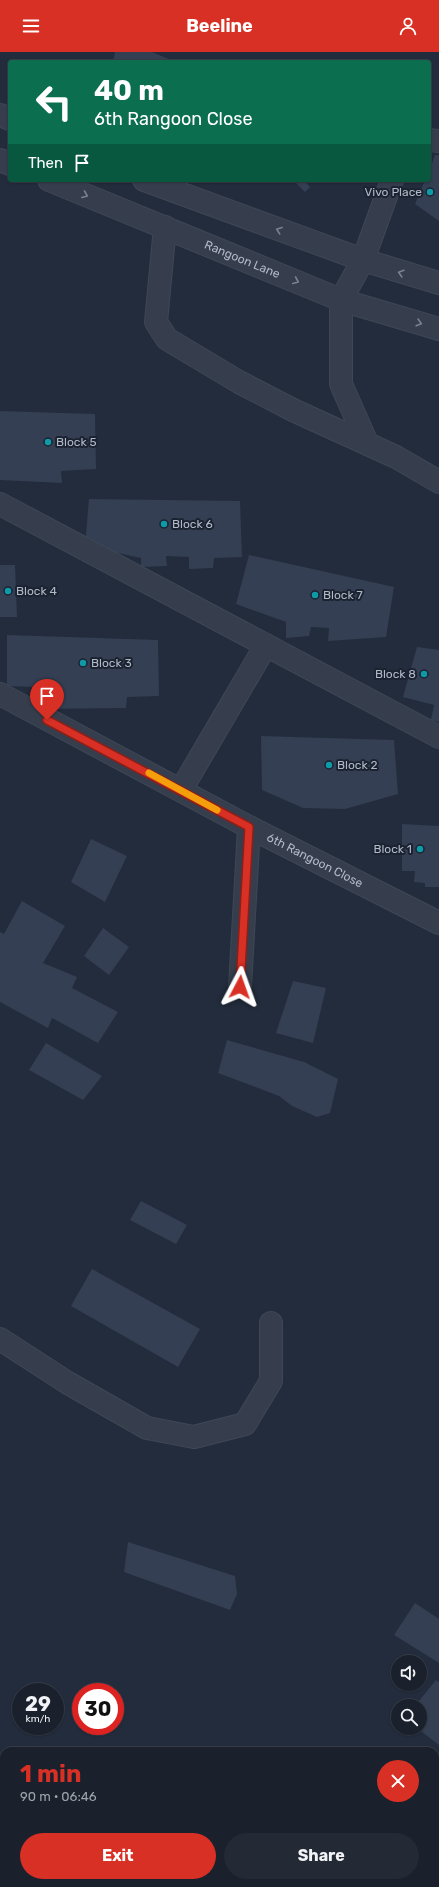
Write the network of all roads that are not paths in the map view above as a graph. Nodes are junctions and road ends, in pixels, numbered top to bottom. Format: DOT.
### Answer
graph roads {
  1 [pos="54,182"];
  2 [pos="149,182"];
  3 [pos="391,182"];
  4 [pos="165,227"];
  5 [pos="363,260"];
  6 [pos="439,283"];
  7 [pos="341,300"];
  8 [pos="439,329"];
  9 [pos="367,443"];
  10 [pos="439,482"];
  11 [pos="0,504"];
  12 [pos="266,645"];
  13 [pos="2,701"];
  14 [pos="439,737"];
  15 [pos="181,790"];
  16 [pos="249,827"];
  17 [pos="439,923"];
  18 [pos="240,987"];
  19 [pos="271,1323"];
  20 [pos="0,1339"];
  1 -- 4 [label="street, Rangoon Lane, one-way"];
  5 -- 2 [label="street, one-way"];
  3 -- 5 [label="street"];
  4 -- 7 [label="street, Rangoon Lane, one-way"];
  4 -- 9 [label="street"];
  6 -- 5 [label="street, one-way"];
  5 -- 7 [label="street"];
  7 -- 8 [label="street, Rangoon Lane, one-way"];
  7 -- 9 [label="street"];
  9 -- 10 [label="street"];
  11 -- 12 [label="street"];
  12 -- 14 [label="street"];
  12 -- 15 [label="street"];
  13 -- 15 [label="street, 6th Rangoon Close"];
  15 -- 16 [label="street, 6th Rangoon Close"];
  16 -- 17 [label="street, 6th Rangoon Close"];
  16 -- 18 [label="street"];
  19 -- 20 [label="street"];
}
